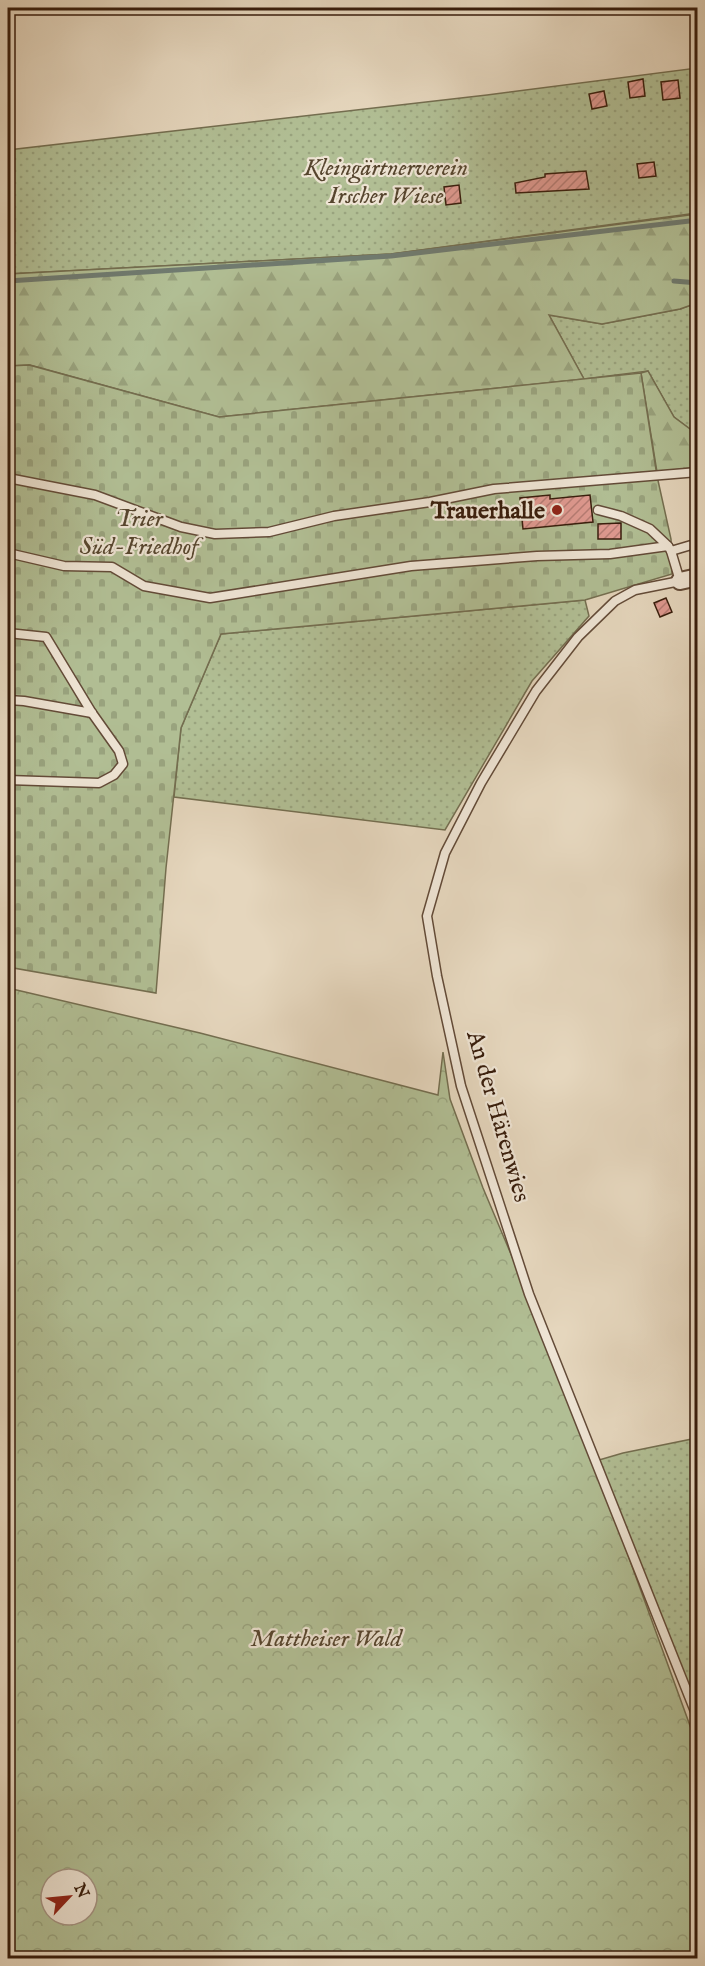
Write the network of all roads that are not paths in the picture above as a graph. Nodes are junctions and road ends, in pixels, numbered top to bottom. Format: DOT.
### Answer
graph roads {
  1 [pos="698,472"];
  2 [pos="8,478"];
  3 [pos="598,510"];
  4 [pos="698,543"];
  5 [pos="669,549"];
  6 [pos="8,553"];
  7 [pos="698,577"];
  8 [pos="680,581"];
  9 [pos="8,633"];
  10 [pos="8,700"];
  11 [pos="92,713"];
  12 [pos="8,780"];
  13 [pos="698,1719"];
  1 -- 2 [label="lane"];
  3 -- 5 [label="lane"];
  4 -- 5 [label="lane"];
  5 -- 6 [label="lane"];
  5 -- 8 [label="lane"];
  7 -- 8 [label="street, An der Härenwies"];
  8 -- 13 [label="lane, An der Härenwies"];
  9 -- 11 [label="lane"];
  10 -- 11 [label="lane"];
  11 -- 12 [label="lane"];
}
